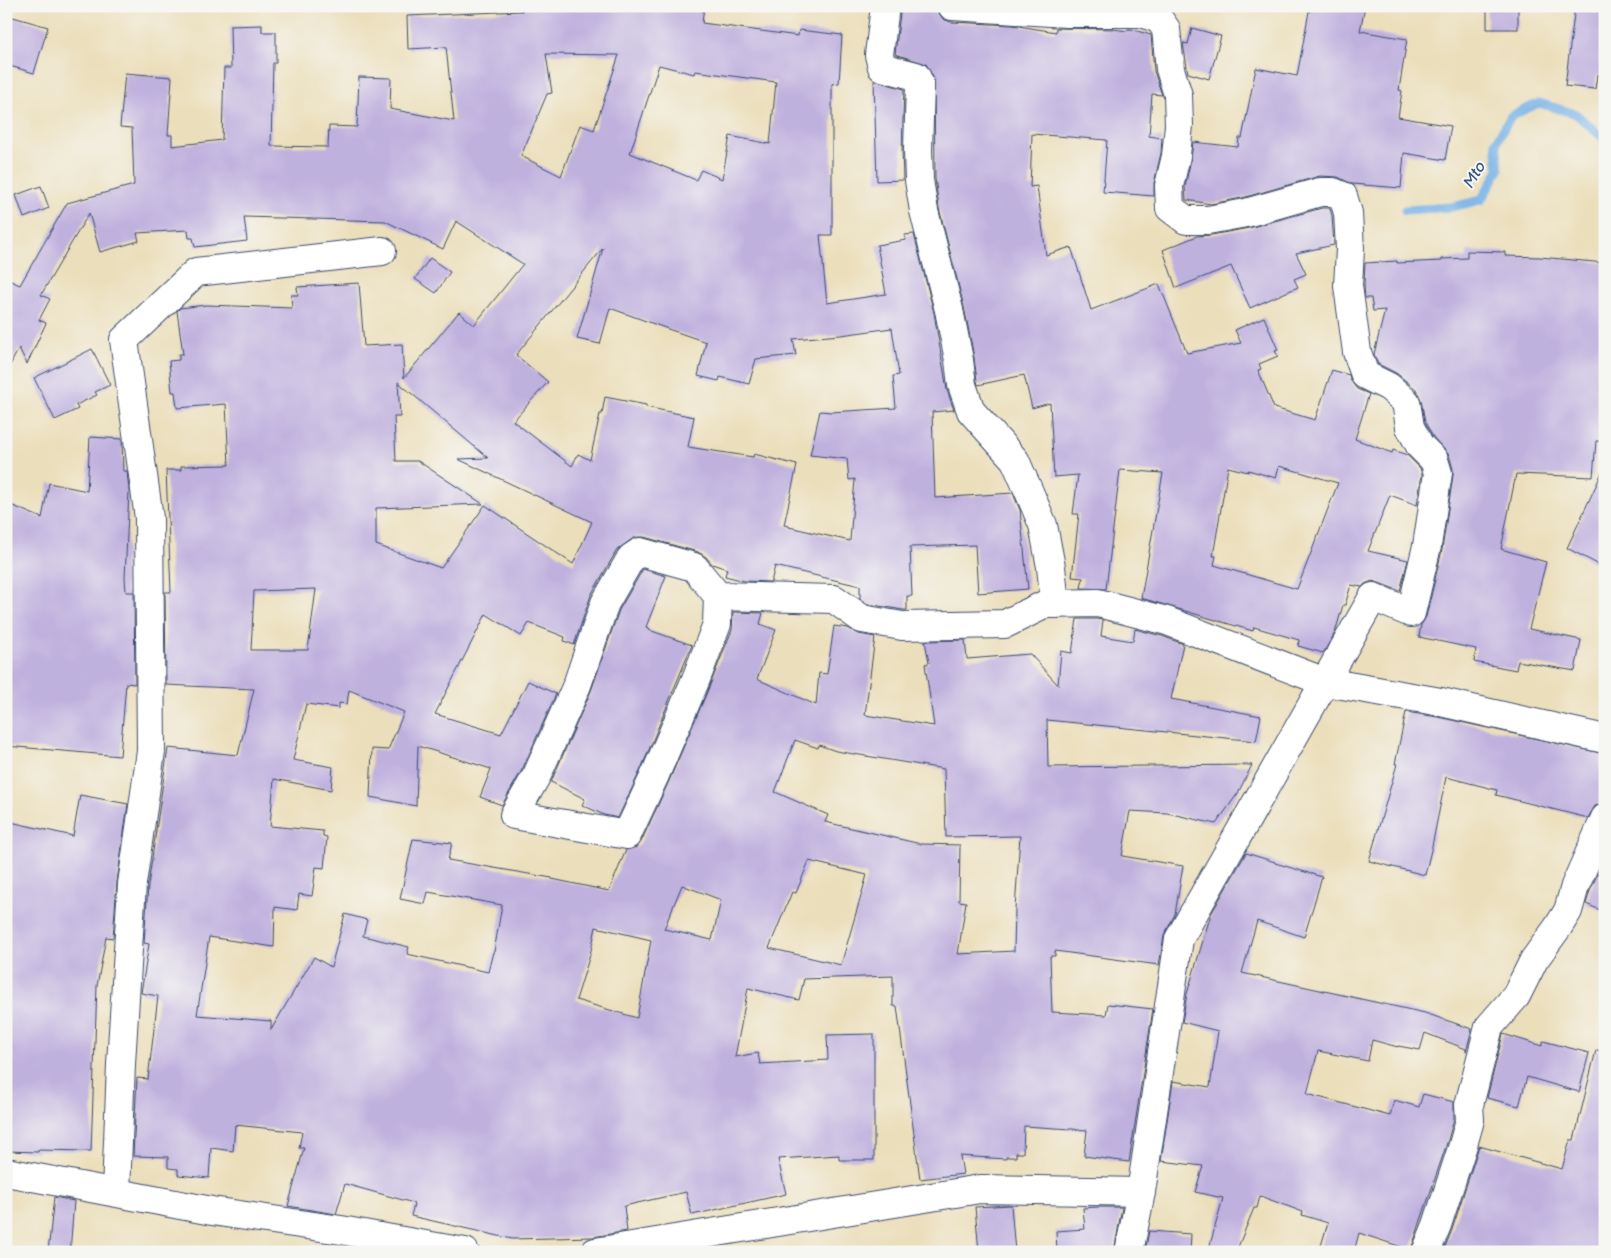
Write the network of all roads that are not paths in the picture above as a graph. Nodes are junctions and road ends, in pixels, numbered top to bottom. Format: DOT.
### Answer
graph roads {
  1 [pos="885,6"];
  2 [pos="952,6"];
  3 [pos="382,251"];
  4 [pos="718,596"];
  5 [pos="1055,604"];
  6 [pos="1325,682"];
  7 [pos="1605,739"];
  8 [pos="1605,818"];
  9 [pos="6,1172"];
  10 [pos="116,1192"];
  11 [pos="1141,1192"];
  12 [pos="465,1252"];
  13 [pos="595,1252"];
  14 [pos="1129,1252"];
  15 [pos="1426,1252"];
  1 -- 5 [label="street"];
  2 -- 6 [label="street"];
  3 -- 10 [label="street"];
  4 -- 4 [label="street"];
  4 -- 5 [label="street"];
  5 -- 6 [label="street"];
  6 -- 7 [label="street"];
  6 -- 11 [label="street"];
  8 -- 15 [label="street"];
  9 -- 10 [label="street"];
  10 -- 12 [label="street"];
  11 -- 13 [label="street"];
  11 -- 14 [label="street"];
}
